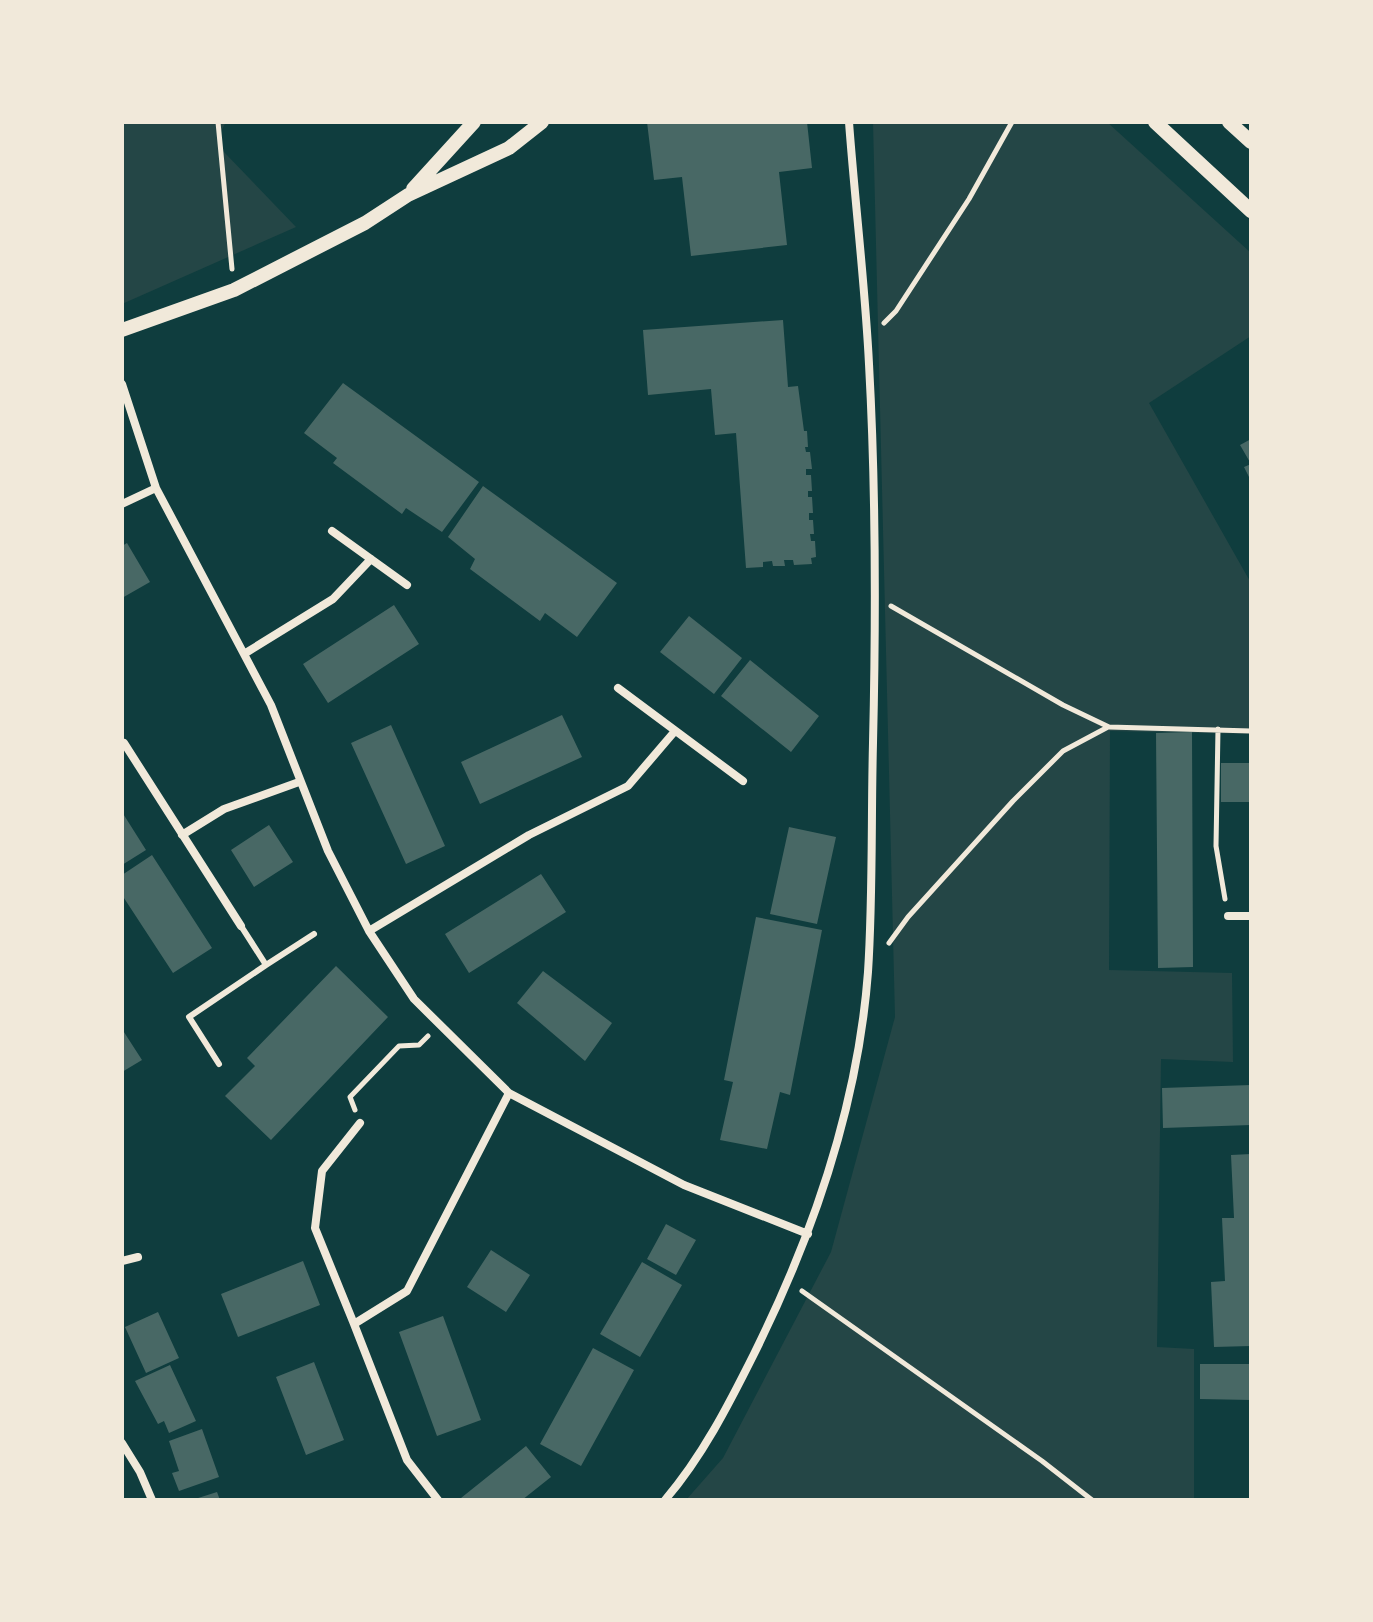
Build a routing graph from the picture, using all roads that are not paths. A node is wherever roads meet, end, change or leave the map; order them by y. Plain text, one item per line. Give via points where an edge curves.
1 (474, 122) edge
2 (542, 122) edge
3 (849, 122) edge
4 (1155, 122) edge
5 (1229, 122) edge
6 (1251, 142) edge
7 (408, 195) junction
8 (1251, 211) edge
9 (122, 330) edge
10 (122, 384) edge
11 (156, 488) junction
12 (122, 504) edge
13 (332, 531) dead end
14 (371, 559) junction
15 (407, 585) dead end
16 (244, 654) junction
17 (618, 688) dead end
18 (675, 731) junction
19 (124, 743) edge
20 (743, 781) dead end
21 (299, 782) junction
22 (182, 835) junction
23 (1228, 916) road end
24 (1251, 916) edge
25 (241, 926) joint
26 (369, 931) junction
27 (314, 934) dead end
28 (266, 965) junction
29 (219, 1064) dead end
30 (509, 1093) junction
31 (360, 1123) road end
32 (808, 1234) junction
33 (138, 1257) dead end
34 (122, 1261) edge
35 (354, 1324) junction
36 (122, 1443) edge
37 (152, 1500) edge
38 (438, 1500) edge
39 (665, 1500) edge

1 - 7 street
2 - 7 street via 509,148
3 - 32 street via 867,340 876,598 868,973 840,1133
4 - 8 street
5 - 6 street
7 - 9 street via 234,290
10 - 11 street
11 - 12 street
11 - 16 street
13 - 14 street
14 - 15 street
14 - 16 street via 333,599
16 - 21 street via 271,705
17 - 18 street
18 - 20 street
18 - 26 street via 628,786 529,835
19 - 22 street
21 - 22 street via 224,809
21 - 26 street
22 - 25 street
23 - 24 street
25 - 28 lane
26 - 30 street via 414,999
27 - 28 lane
28 - 29 lane via 189,1017
30 - 32 street via 684,1185
30 - 35 street via 407,1291
31 - 35 street via 322,1171 315,1228
32 - 39 street via 733,1395
33 - 34 street
35 - 38 street via 407,1460
36 - 37 street

